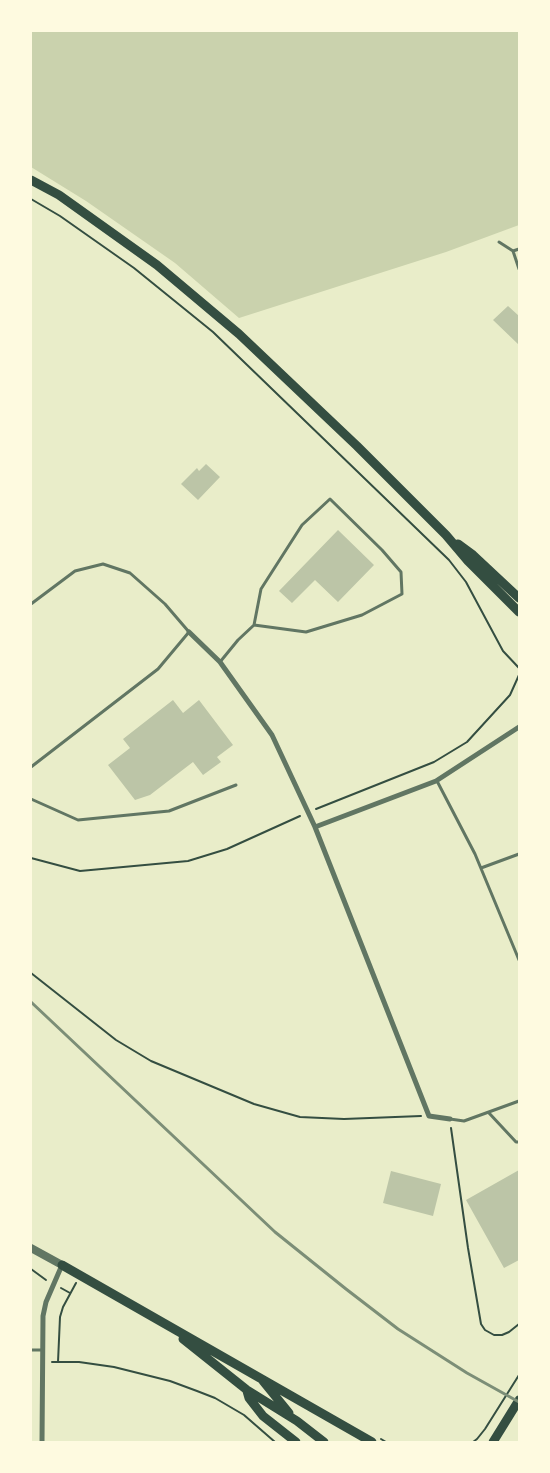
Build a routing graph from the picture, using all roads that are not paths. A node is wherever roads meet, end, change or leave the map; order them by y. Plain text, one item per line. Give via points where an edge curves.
1 (31, 180) edge
2 (499, 242) dead end
3 (519, 250) edge
4 (513, 251) junction
5 (519, 269) edge
6 (446, 535) junction
7 (519, 598) edge
8 (31, 604) edge
9 (519, 612) edge
10 (254, 625) junction
11 (189, 632) junction
12 (220, 662) junction
13 (519, 727) edge
14 (31, 768) edge
15 (436, 781) junction
16 (236, 785) dead end
17 (31, 799) edge
18 (315, 827) junction
19 (519, 854) edge
20 (481, 868) junction
21 (519, 960) edge
22 (519, 1101) edge
23 (489, 1113) junction
24 (450, 1119) joint
25 (519, 1142) edge
26 (31, 1248) edge
27 (62, 1265) junction
28 (167, 1326) junction
29 (31, 1350) edge
30 (42, 1350) junction
31 (259, 1377) junction
32 (246, 1390) junction
33 (519, 1400) edge
34 (297, 1421) junction
35 (495, 1439) edge
36 (42, 1442) edge
37 (296, 1442) edge
38 (324, 1442) edge
39 (372, 1442) edge

1 - 6 main road via 157,265 238,334
2 - 4 lane
3 - 4 lane
4 - 5 lane
6 - 7 main road
6 - 9 main road
8 - 11 lane via 75,572 103,564 130,573 165,604
10 - 10 lane via 261,589 302,525 330,499 401,572 402,594 362,614 306,632
10 - 12 lane
11 - 12 street
11 - 14 lane via 158,669
12 - 18 street via 272,736
13 - 15 street
15 - 18 street
15 - 20 lane
16 - 17 lane via 169,811 78,820
18 - 24 street via 429,1116
19 - 20 lane
20 - 21 lane
22 - 23 lane
23 - 24 lane via 464,1121
23 - 25 lane
26 - 27 street
27 - 28 main road
27 - 30 street via 46,1302
28 - 31 main road
28 - 32 main road
29 - 30 lane
30 - 36 street
31 - 34 main road
31 - 39 main road
32 - 34 main road
32 - 37 main road via 263,1416
33 - 35 main road
34 - 38 main road

